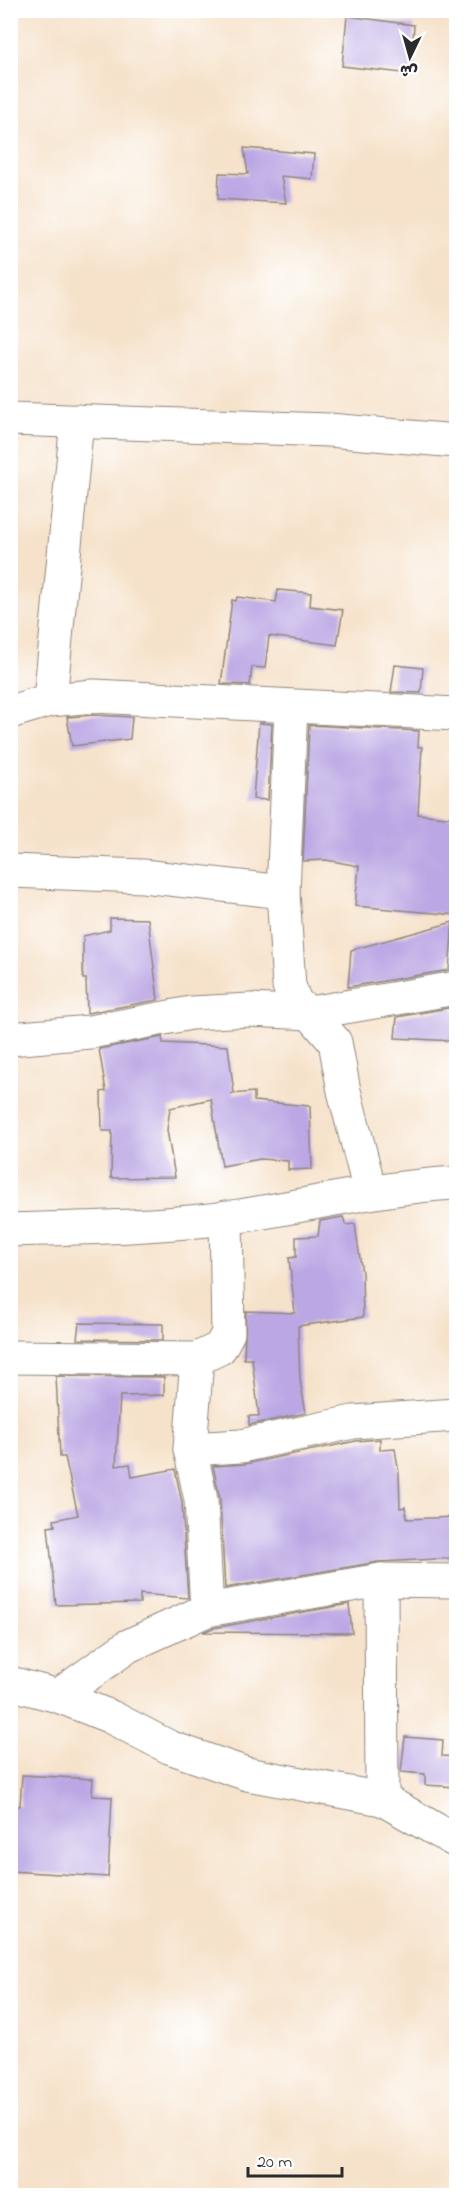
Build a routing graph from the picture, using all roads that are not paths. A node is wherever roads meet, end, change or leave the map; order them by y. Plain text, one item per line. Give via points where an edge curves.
1 (10, 419) edge
2 (77, 421) junction
3 (456, 441) edge
4 (50, 700) junction
5 (291, 707) junction
6 (10, 712) edge
7 (456, 714) edge
8 (10, 871) edge
9 (283, 892) junction
10 (456, 988) edge
11 (310, 1013) junction
12 (10, 1039) edge
13 (456, 1183) edge
14 (370, 1191) junction
15 (226, 1218) junction
16 (10, 1230) edge
17 (10, 1357) edge
18 (197, 1359) junction
19 (456, 1415) edge
20 (190, 1449) junction
21 (381, 1580) junction
22 (456, 1581) edge
23 (207, 1610) junction
24 (10, 1683) edge
25 (58, 1696) junction
26 (382, 1799) junction
27 (456, 1841) edge

1 - 2 street
2 - 3 street via 329,430
2 - 4 street
4 - 5 street via 94,696
4 - 6 street
5 - 7 street
5 - 9 street
8 - 9 street via 143,876
9 - 11 street via 289,986 296,1004
10 - 11 street
11 - 12 street via 191,1013 90,1032
11 - 14 street via 335,1042
13 - 14 street
14 - 15 street
15 - 16 street via 107,1228
15 - 18 street via 228,1333 220,1348
17 - 18 street
18 - 20 street
19 - 20 street via 353,1422 241,1446
20 - 23 street via 201,1500
21 - 22 street
21 - 23 street
21 - 26 street
23 - 25 street via 128,1646
24 - 25 street
25 - 26 street via 111,1717 169,1747 247,1774
26 - 27 street

